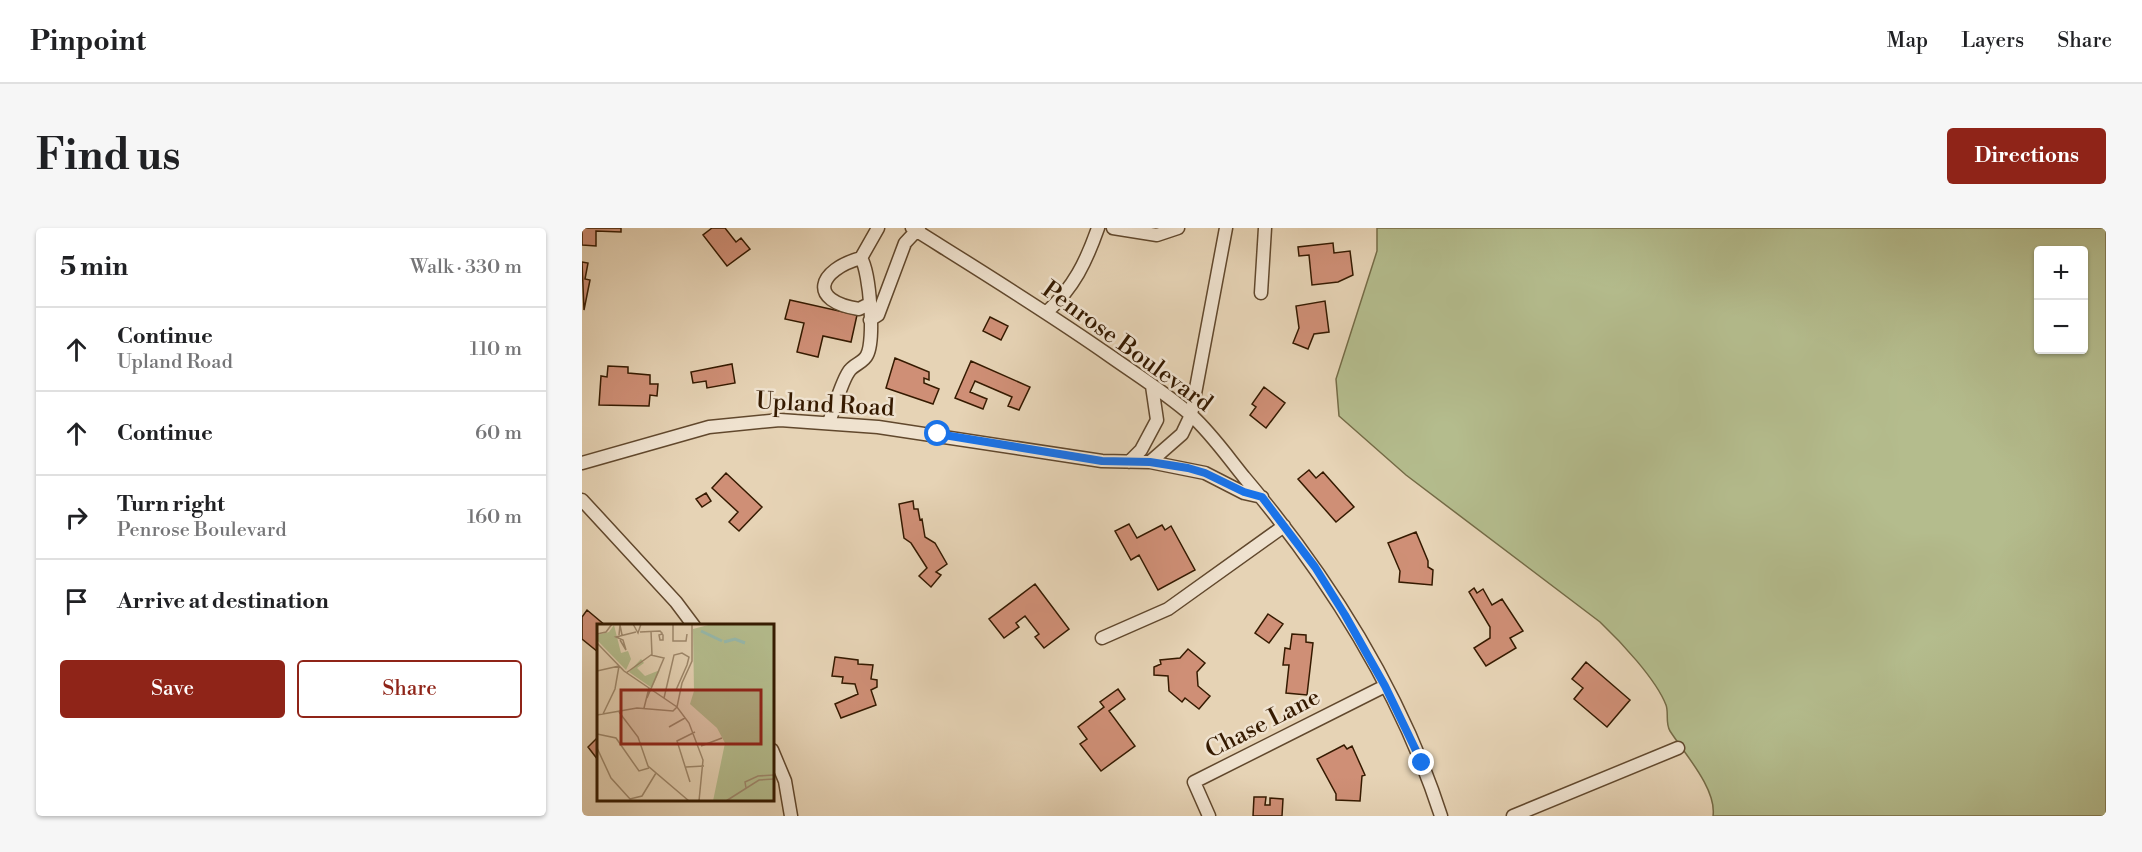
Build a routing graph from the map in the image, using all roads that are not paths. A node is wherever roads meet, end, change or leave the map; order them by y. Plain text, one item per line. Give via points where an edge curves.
1 (878, 228) edge
2 (1098, 228) edge
3 (1113, 228) edge
4 (1178, 228) edge
5 (1226, 228) edge
6 (1264, 228) edge
7 (916, 229) edge
8 (861, 258) junction
9 (1261, 293) dead end
10 (869, 304) junction
11 (1047, 312) junction
12 (870, 320) junction
13 (1152, 386) junction
14 (1191, 415) junction
15 (829, 423) junction
16 (1129, 462) junction
17 (1150, 462) junction
18 (582, 463) edge
19 (1262, 497) junction
20 (582, 500) edge
21 (1284, 526) junction
22 (692, 624) edge
23 (1102, 638) dead end
24 (1385, 686) junction
25 (1678, 748) dead end
26 (774, 755) edge
27 (791, 816) edge
28 (1209, 816) edge
29 (1441, 816) edge
30 (1513, 816) edge

1 - 8 street
2 - 11 street via 1085,266 1063,298
3 - 4 street via 1157,235
5 - 14 street
6 - 9 street
7 - 11 street, Penrose Boulevard
7 - 12 street via 905,243 878,315
8 - 10 street via 867,274
8 - 10 street via 832,271 826,277 824,289 828,298 838,304 859,309
10 - 12 street
11 - 13 street, Penrose Boulevard
12 - 15 street via 872,339 867,358 848,372
13 - 14 street, Penrose Boulevard
13 - 16 street via 1157,420 1141,450
14 - 17 street via 1182,434
14 - 19 street, Penrose Boulevard
15 - 16 street, Upland Road via 938,434
15 - 18 street, Upland Road via 758,421 709,427
16 - 17 street, Upland Road
17 - 19 street, Upland Road via 1205,473
19 - 21 street, Penrose Boulevard
20 - 22 street
21 - 23 street via 1168,609
21 - 24 street, Penrose Boulevard via 1327,584
24 - 28 street, Chase Lane via 1194,782
24 - 29 street, Penrose Boulevard via 1422,763
25 - 30 street
26 - 27 street via 785,781

